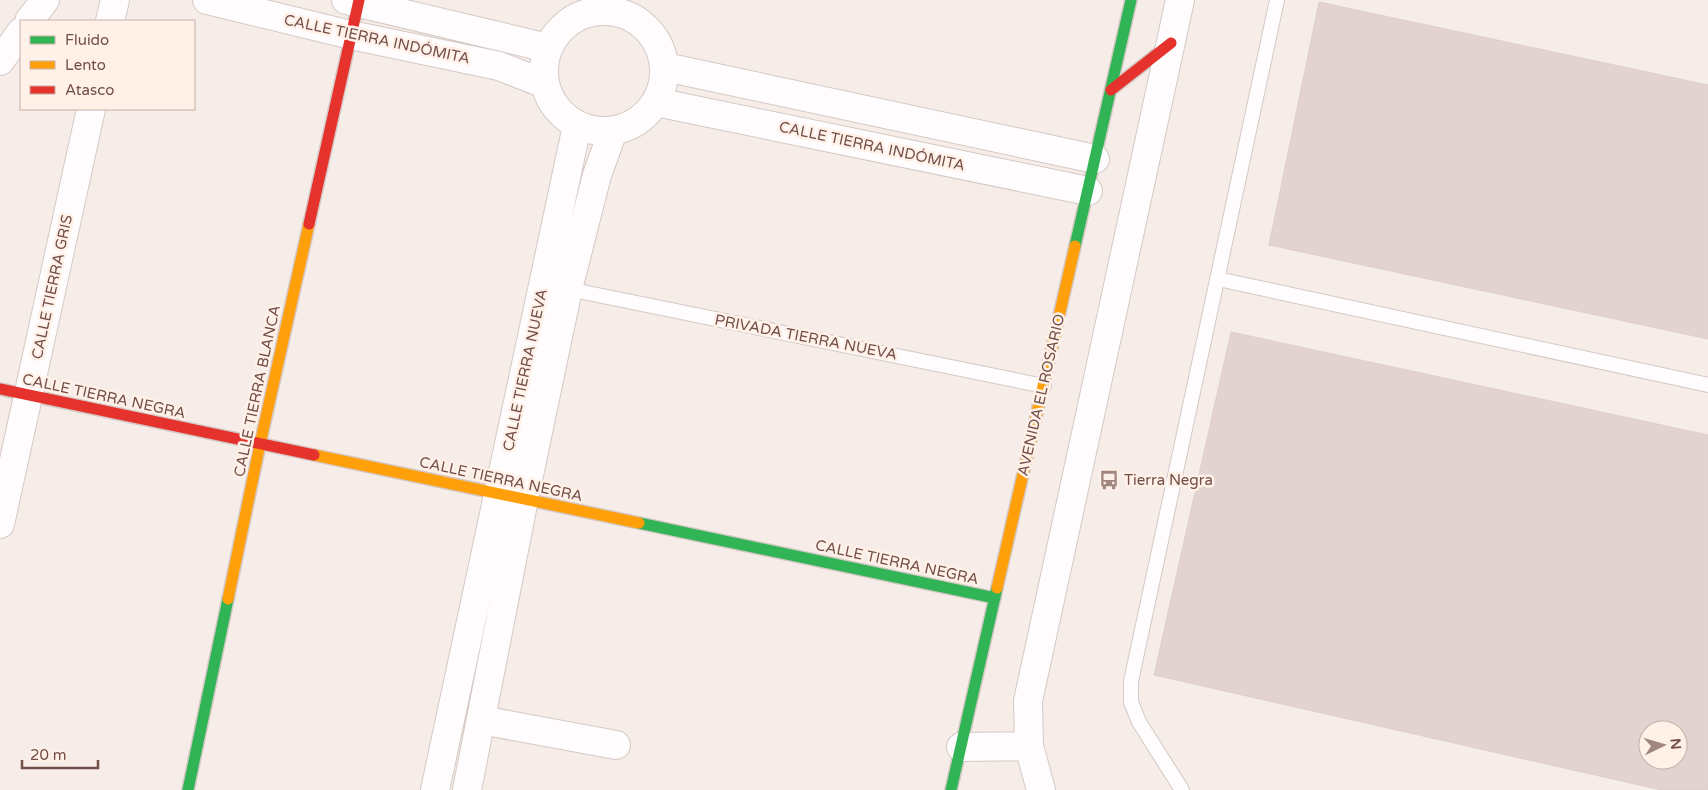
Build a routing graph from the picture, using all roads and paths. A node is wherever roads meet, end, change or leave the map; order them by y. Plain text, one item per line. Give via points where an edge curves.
1 (45, 0) edge
2 (115, 0) edge
3 (207, 0) edge
4 (1131, 0) edge
5 (1180, 0) edge
6 (1277, 0) edge
7 (355, 1) edge
8 (606, 5) edge
9 (639, 11) edge
10 (30, 20) edge
11 (110, 20) edge
12 (20, 33) edge
13 (351, 36) junction
14 (1171, 43) junction
15 (548, 48) junction
16 (0, 61) edge
17 (665, 68) junction
18 (545, 84) junction
19 (1111, 90) junction
20 (656, 102) junction
21 (91, 110) edge
22 (578, 126) junction
23 (613, 132) junction
24 (1095, 159) junction
25 (1088, 191) junction
26 (1218, 279) junction
27 (568, 289) junction
28 (1044, 386) junction
29 (1708, 386) edge
30 (0, 389) edge
31 (28, 395) junction
32 (260, 444) junction
33 (512, 496) junction
34 (0, 524) edge
35 (995, 598) junction
36 (481, 720) junction
37 (616, 745) dead end
38 (1029, 746) junction
39 (961, 747) junction
40 (188, 790) edge
41 (435, 790) edge
42 (467, 790) edge
43 (952, 790) edge
44 (1041, 790) edge
45 (1182, 790) edge

1 - 10 street
2 - 11 street
3 - 13 street, CALLE TIERRA INDÓMITA
4 - 19 street, AVENIDA EL ROSARIO
5 - 14 street
6 - 26 lane
7 - 13 street, CALLE TIERRA BLANCA
7 - 15 street, CALLE TIERRA INDÓMITA
8 - 9 street via 623,13
8 - 15 street via 571,21
9 - 17 street via 661,50
12 - 16 street
13 - 18 street, CALLE TIERRA INDÓMITA via 499,66
13 - 32 street, CALLE TIERRA BLANCA
14 - 19 street
14 - 38 street via 1028,701
15 - 18 street
17 - 20 street
17 - 24 street
18 - 22 street via 552,101
19 - 24 street, AVENIDA EL ROSARIO
20 - 23 street via 645,116
20 - 25 street, CALLE TIERRA INDÓMITA
21 - 31 street, CALLE TIERRA GRIS
22 - 23 street
22 - 33 street, CALLE TIERRA NUEVA
23 - 27 street, CALLE TIERRA NUEVA via 597,175
24 - 25 street, AVENIDA EL ROSARIO
25 - 28 street, AVENIDA EL ROSARIO
26 - 29 lane
26 - 45 lane via 1131,681 1132,702 1139,722
27 - 28 lane, PRIVADA TIERRA NUEVA
27 - 33 street, CALLE TIERRA NUEVA
28 - 35 street, AVENIDA EL ROSARIO
30 - 31 street, CALLE TIERRA NEGRA
31 - 32 street, CALLE TIERRA NEGRA
31 - 34 street, CALLE TIERRA GRIS
32 - 33 street, CALLE TIERRA NEGRA
32 - 40 street, CALLE TIERRA BLANCA
33 - 35 street, CALLE TIERRA NEGRA
33 - 36 street, CALLE TIERRA NUEVA
33 - 41 street, CALLE TIERRA NUEVA
35 - 39 street, AVENIDA EL ROSARIO
36 - 37 street
36 - 42 street, CALLE TIERRA NUEVA
38 - 39 street
38 - 44 street
39 - 43 street, AVENIDA EL ROSARIO

